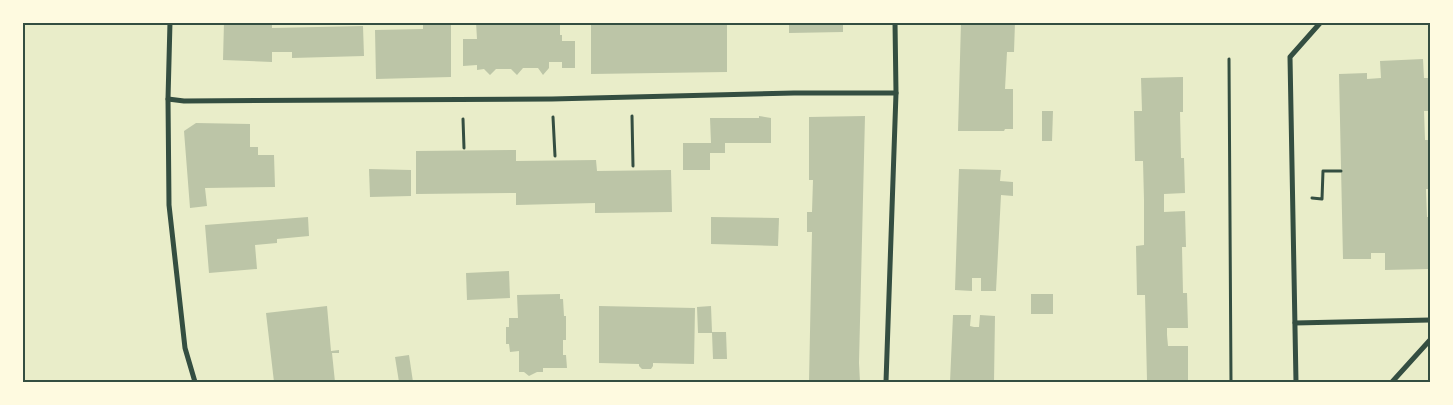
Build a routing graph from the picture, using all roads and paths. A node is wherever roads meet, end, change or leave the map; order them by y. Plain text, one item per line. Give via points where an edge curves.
1 (170, 22) edge
2 (895, 22) edge
3 (1321, 22) edge
4 (1229, 59) dead end
5 (896, 93) junction
6 (631, 96) junction
7 (168, 99) junction
8 (552, 99) junction
9 (463, 100) junction
10 (464, 148) dead end
11 (555, 156) dead end
12 (633, 166) dead end
13 (1341, 171) dead end
14 (1294, 197) junction
15 (1430, 320) edge
16 (1295, 323) junction
17 (1430, 340) edge
18 (194, 382) edge
19 (886, 382) edge
20 (1231, 382) edge
21 (1296, 382) edge
22 (1392, 382) edge

1 - 7 street
2 - 5 street
3 - 14 street via 1290,57
4 - 20 path
5 - 6 street
5 - 19 street
6 - 8 street
6 - 12 path
7 - 9 street
7 - 18 street via 169,204 185,348
8 - 9 street
8 - 11 path
9 - 10 path
13 - 14 path via 1323,171 1322,199
14 - 16 street
15 - 16 street
16 - 21 street
17 - 22 street

